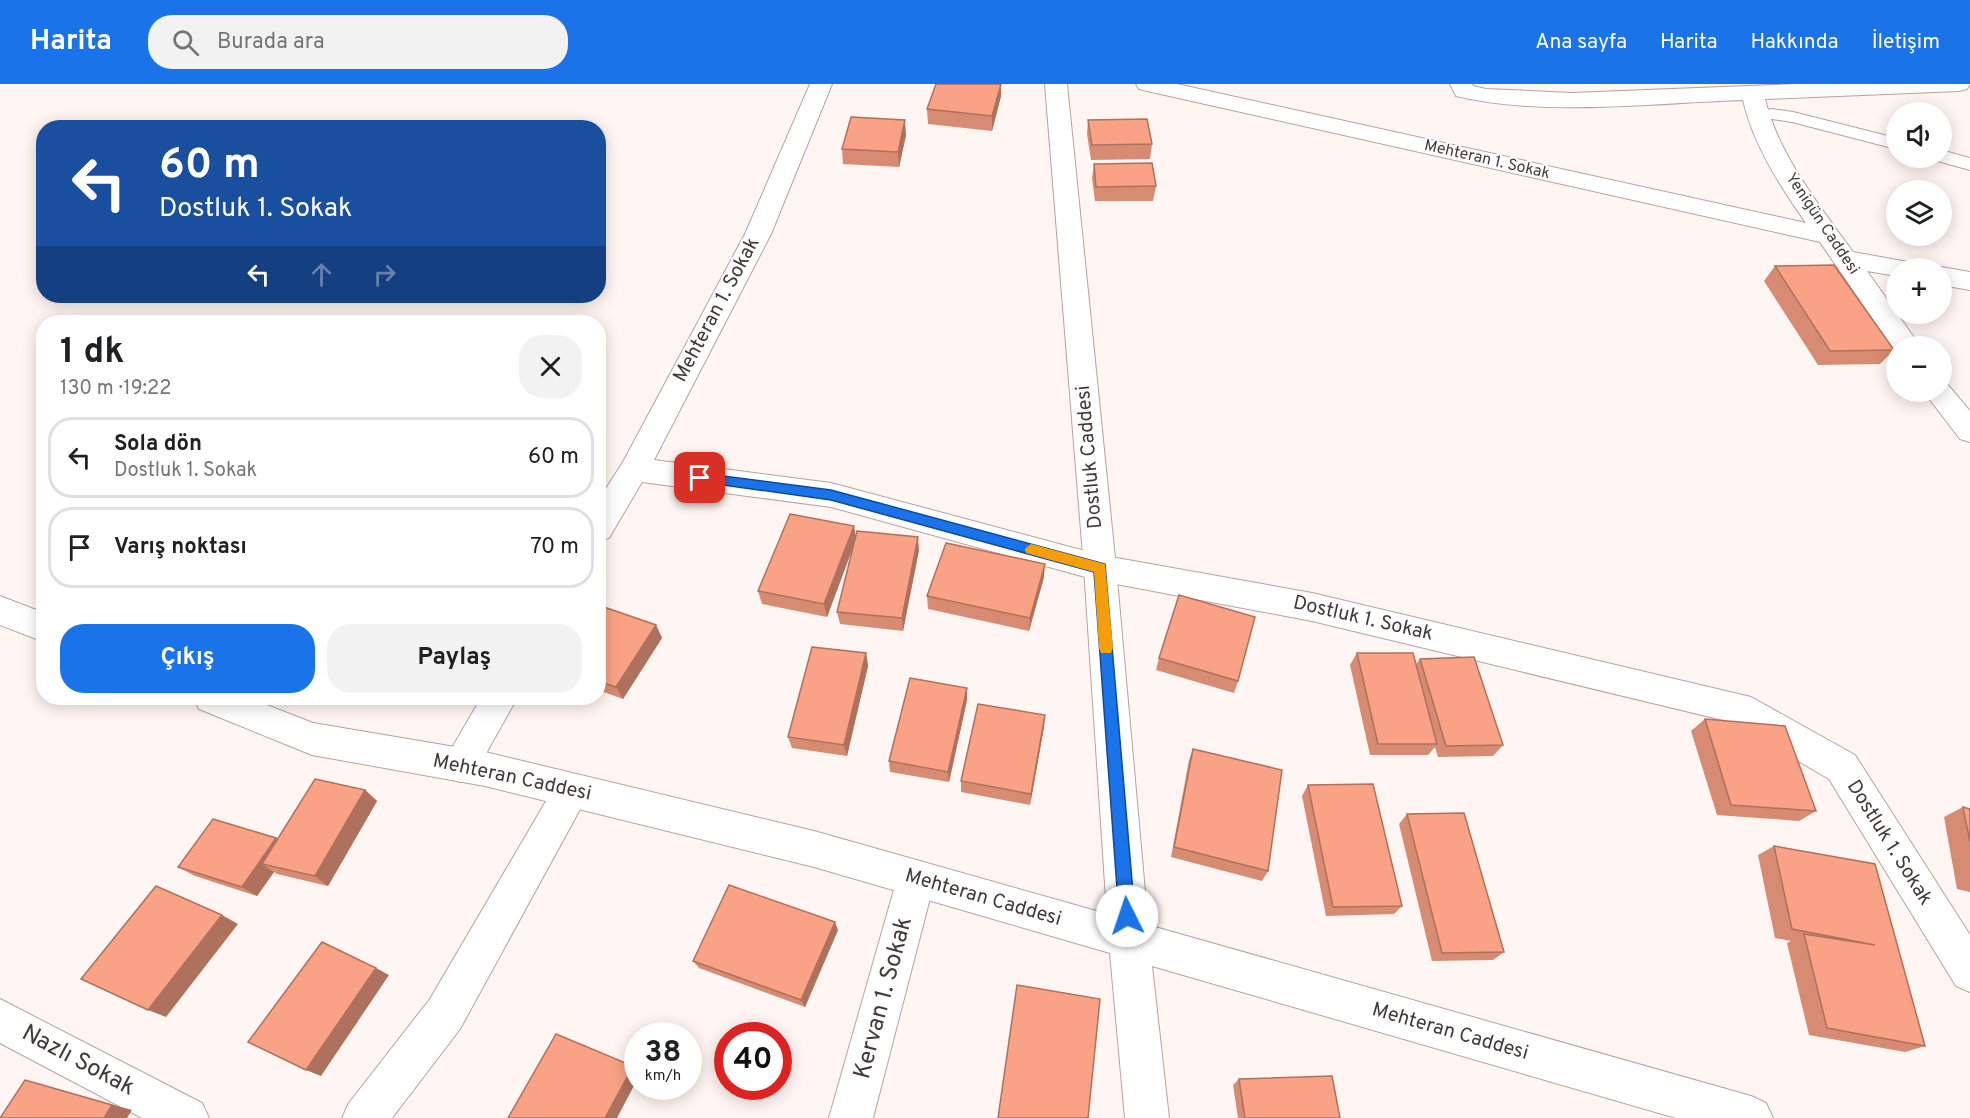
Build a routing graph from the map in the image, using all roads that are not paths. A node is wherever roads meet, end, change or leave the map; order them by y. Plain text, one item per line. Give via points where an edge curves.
1 (821, 84) edge
2 (1056, 84) edge
3 (1147, 84) edge
4 (1461, 84) edge
5 (1959, 84) edge
6 (1835, 87) edge
7 (1754, 89) edge
8 (1772, 114) dead end
9 (1886, 141) edge
10 (1952, 159) edge
11 (1970, 164) edge
12 (1828, 236) junction
13 (1844, 259) junction
14 (1886, 266) edge
15 (1952, 278) edge
16 (1970, 281) edge
17 (1899, 336) edge
18 (1946, 402) edge
19 (1970, 431) edge
20 (633, 469) junction
21 (606, 515) edge
22 (1100, 568) junction
23 (0, 610) edge
24 (36, 625) edge
25 (228, 705) edge
26 (496, 705) edge
27 (460, 765) junction
28 (572, 790) junction
29 (916, 879) junction
30 (1129, 939) junction
31 (1970, 972) edge
32 (0, 1020) edge
33 (187, 1118) edge
34 (364, 1118) edge
35 (851, 1118) edge
36 (1147, 1118) edge
37 (1751, 1118) edge

1 - 20 street, Mehteran 1. Sokak via 758,234
2 - 22 street, Dostluk Caddesi
3 - 12 street, Mehteran 1. Sokak
4 - 7 street via 1464,91 1486,96 1572,100
5 - 6 street
6 - 7 street
7 - 12 street, Yenigün Caddesi via 1759,120 1793,186
8 - 9 lane
10 - 11 lane
12 - 13 street, Yenigün Caddesi
13 - 14 street
13 - 17 street, Yenigün Caddesi
15 - 16 street
18 - 19 street
20 - 21 street, Mehteran 1. Sokak
20 - 22 street, Dostluk 1. Sokak via 831,495
22 - 30 street, Dostluk Caddesi
22 - 31 street, Dostluk 1. Sokak via 1312,607 1739,708 1842,767
23 - 24 street
25 - 27 street, Mehteran Caddesi via 312,739
26 - 27 street
27 - 28 street, Mehteran Caddesi
28 - 29 street, Mehteran Caddesi via 814,849
28 - 34 street via 445,1014
29 - 30 street, Mehteran Caddesi
29 - 35 street, Kervan 1. Sokak
30 - 36 street, Dostluk Caddesi
30 - 37 street, Mehteran Caddesi
32 - 33 street, Nazlı Sokak

